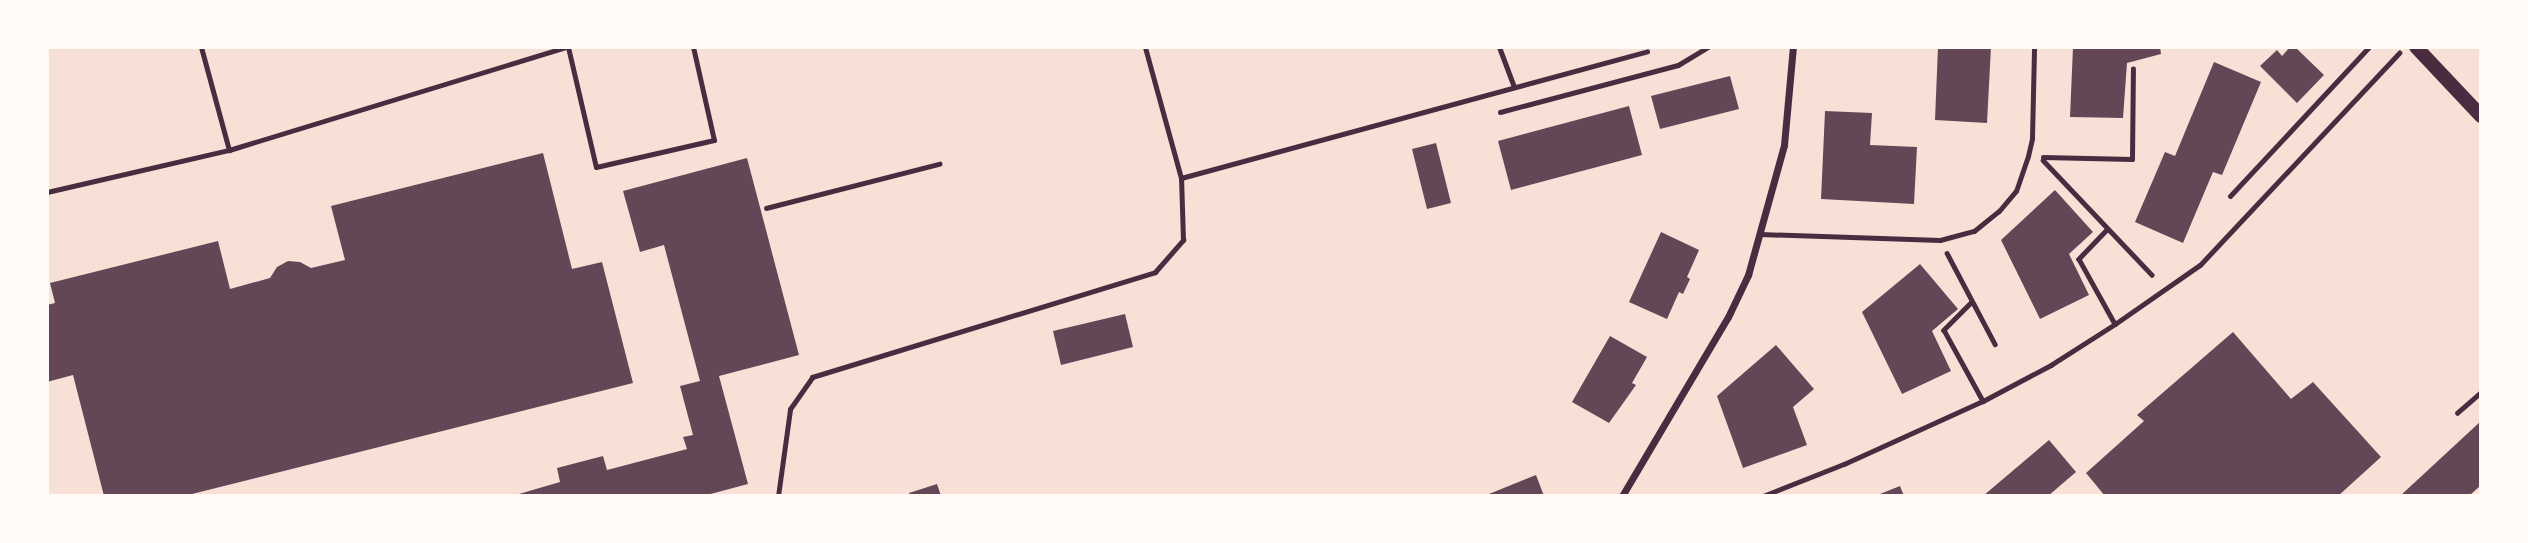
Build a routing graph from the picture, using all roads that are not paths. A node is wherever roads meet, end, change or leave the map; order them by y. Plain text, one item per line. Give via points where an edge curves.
1 (201, 47) edge
2 (567, 47) edge
3 (693, 47) edge
4 (1145, 47) edge
5 (1499, 47) edge
6 (1708, 47) edge
7 (1793, 47) edge
8 (2034, 47) edge
9 (2369, 47) edge
10 (2416, 47) edge
11 (1647, 51) dead end
12 (1514, 88) junction
13 (1500, 112) dead end
14 (2481, 116) edge
15 (229, 150) junction
16 (1181, 178) junction
17 (47, 192) edge
18 (2230, 196) dead end
19 (1760, 234) junction
20 (777, 495) edge
21 (1622, 496) edge

1 - 15 lane
2 - 3 lane via 596,167 714,140
2 - 15 lane
4 - 16 lane
5 - 12 lane
6 - 13 lane via 1678,65
7 - 19 street via 1784,145
8 - 19 lane via 2032,138 2016,191 1974,231 1940,240
9 - 18 lane
10 - 14 main road
11 - 12 lane
12 - 16 lane
15 - 17 lane
16 - 20 lane via 1182,240 1156,272 812,377 790,409
19 - 21 street via 1748,275 1728,317

